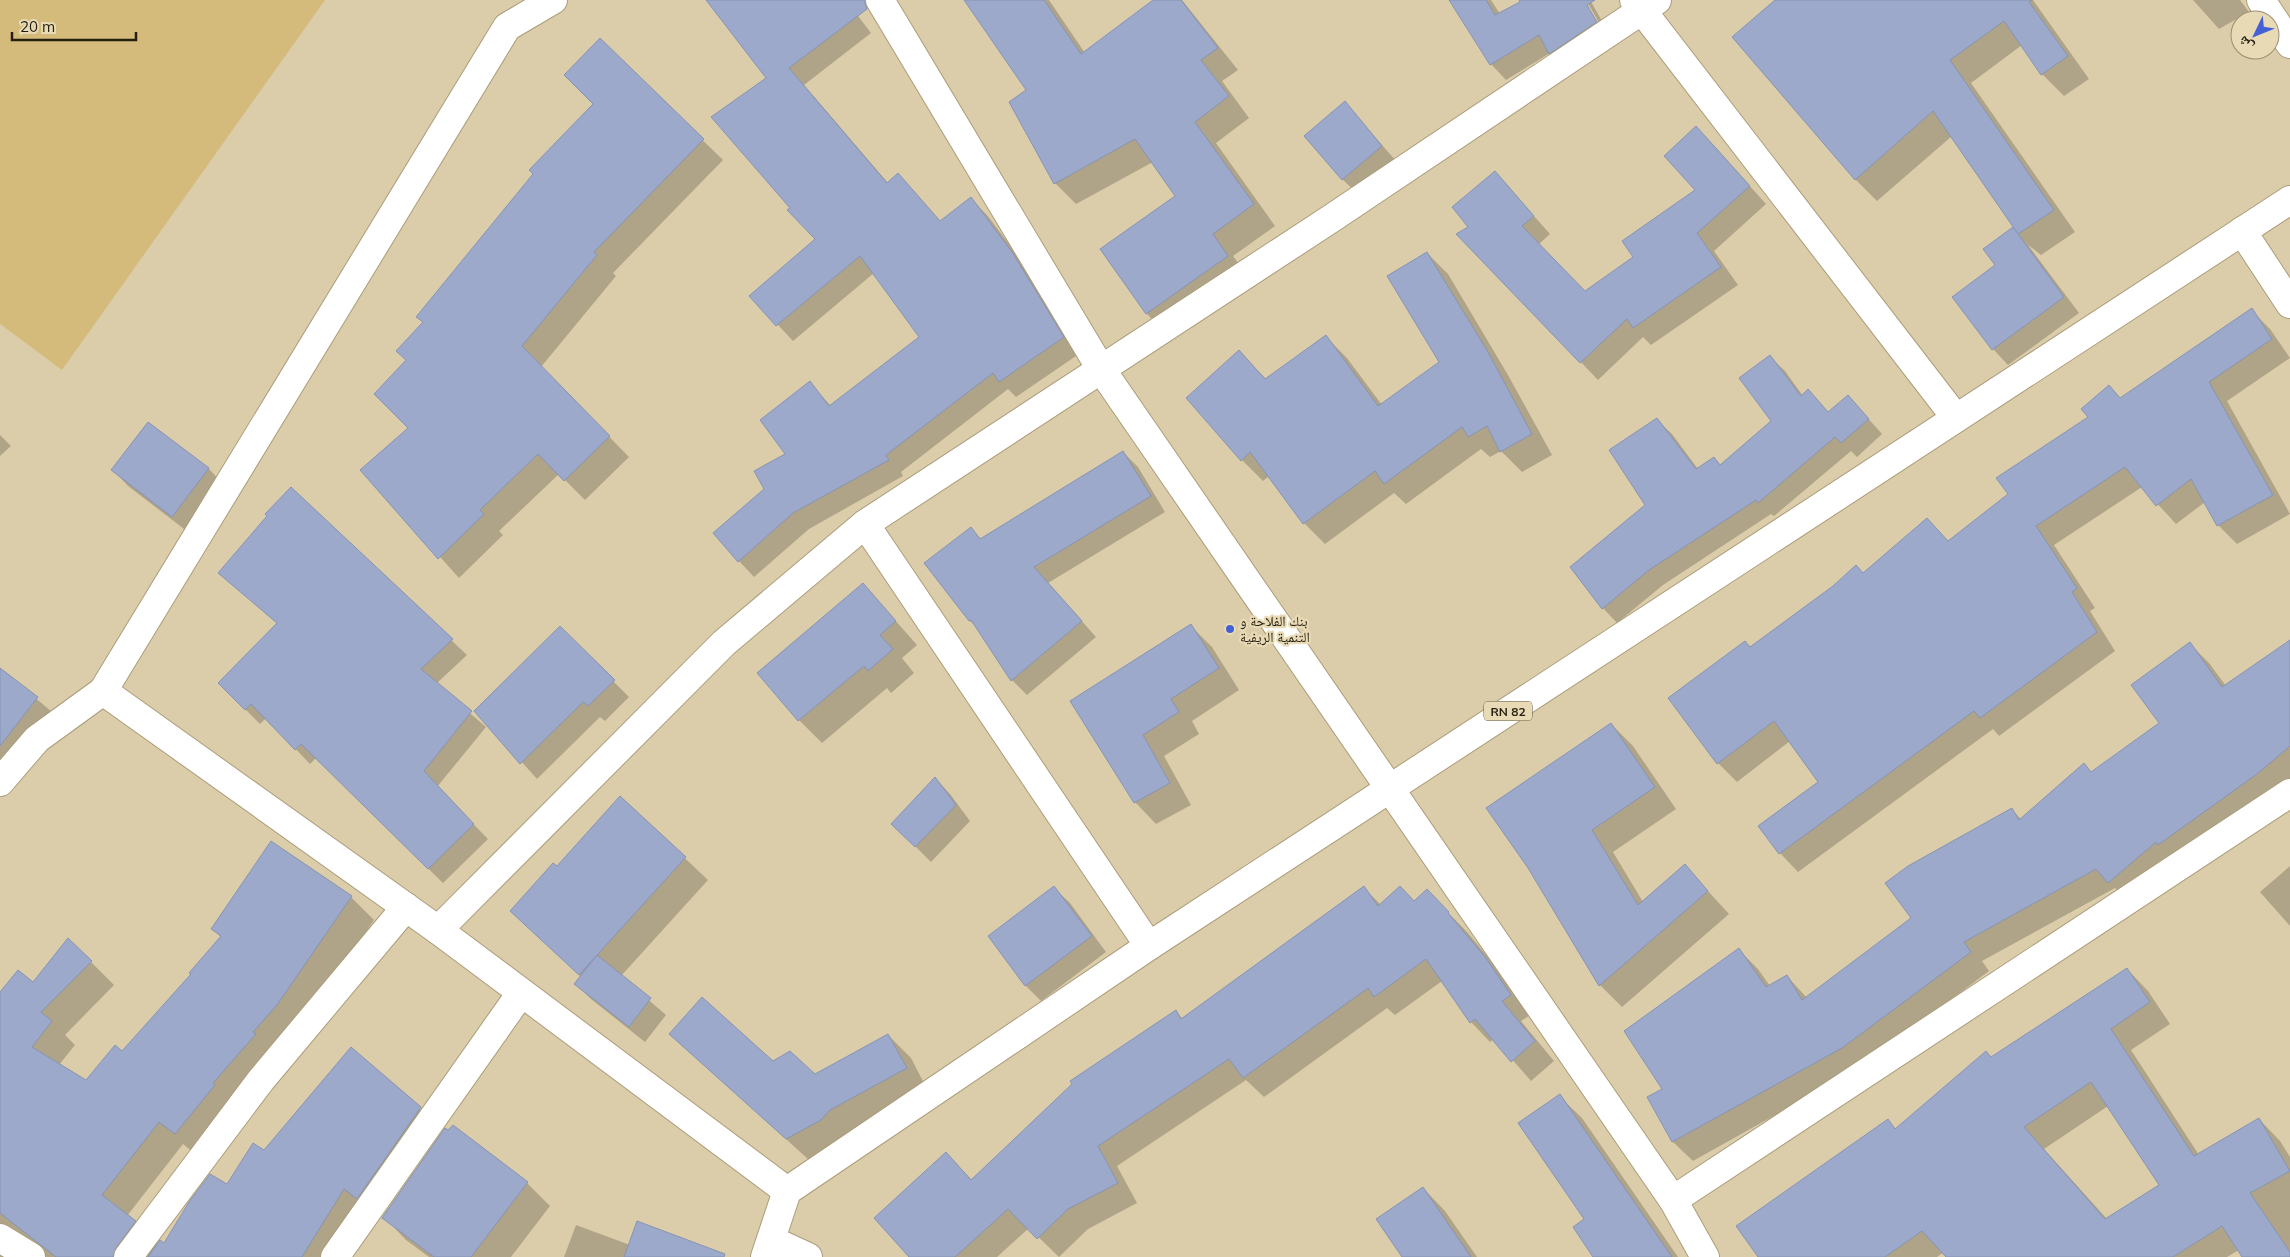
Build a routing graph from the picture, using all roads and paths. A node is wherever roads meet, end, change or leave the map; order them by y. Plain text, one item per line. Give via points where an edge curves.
1 (553, 0) edge
2 (880, 0) edge
3 (2261, 0) edge
4 (1644, 4) edge
5 (2290, 44) edge
6 (2290, 200) edge
7 (2242, 231) junction
8 (2290, 304) edge
9 (1101, 369) junction
10 (1956, 418) junction
11 (865, 524) junction
12 (103, 691) junction
13 (0, 782) edge
14 (1391, 787) junction
15 (2290, 793) edge
16 (406, 907) junction
17 (438, 930) junction
18 (1149, 946) junction
19 (521, 993) junction
20 (787, 1192) junction
21 (1673, 1200) junction
22 (0, 1238) edge
23 (768, 1248) edge
24 (31, 1257) edge
25 (128, 1257) edge
26 (335, 1257) edge
27 (808, 1257) edge
28 (1705, 1257) edge

1 - 12 street via 507,27
2 - 9 street
3 - 5 street
4 - 9 street
4 - 10 street
6 - 7 street, RN 82
7 - 8 street
7 - 10 street, RN 82
9 - 11 street
9 - 14 street
10 - 14 street, RN 82
11 - 17 street via 724,643
11 - 18 street
12 - 13 street via 37,739
12 - 16 street
14 - 18 street, RN 82
14 - 21 street
15 - 21 street
16 - 17 street
16 - 25 street via 261,1080
17 - 19 street
18 - 20 street, RN 82
19 - 20 street
19 - 26 street
20 - 23 street
21 - 28 street
22 - 24 street
23 - 27 street

